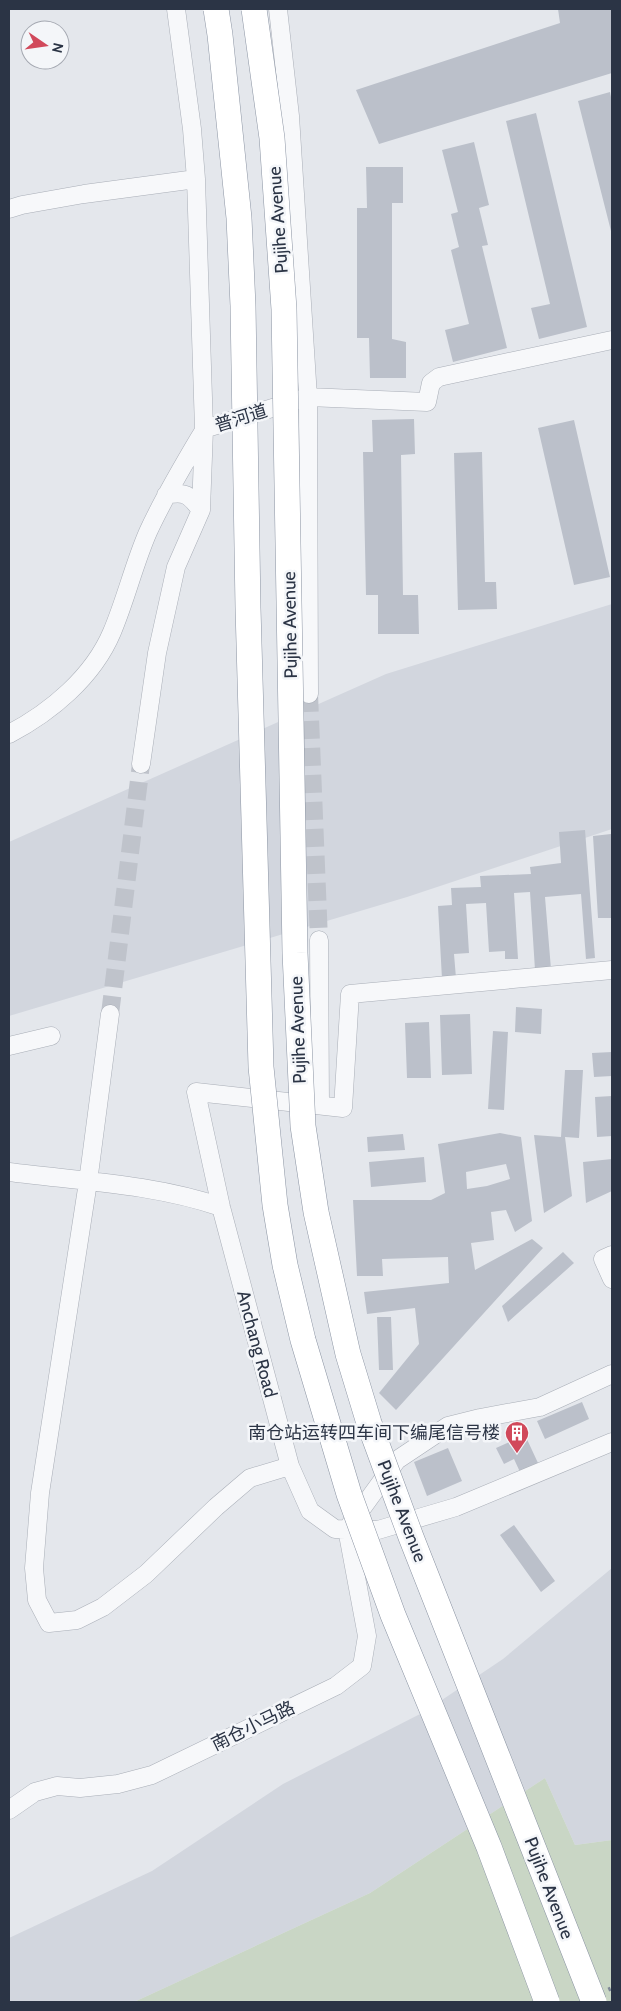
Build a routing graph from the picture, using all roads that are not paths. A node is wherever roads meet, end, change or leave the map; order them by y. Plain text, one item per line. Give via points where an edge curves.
1 (176, 9) edge
2 (216, 9) edge
3 (254, 9) edge
4 (278, 9) edge
5 (196, 179) junction
6 (9, 209) edge
7 (612, 340) edge
8 (308, 397) junction
9 (204, 429) junction
10 (166, 495) junction
11 (201, 510) junction
12 (309, 694) tunnel mouth
13 (9, 734) edge
14 (141, 764) tunnel mouth
15 (318, 940) tunnel mouth
16 (612, 970) edge
17 (110, 1014) tunnel mouth
18 (51, 1036) dead end
19 (9, 1046) edge
20 (320, 1105) junction
21 (9, 1172) edge
22 (88, 1182) junction
23 (221, 1207) junction
24 (612, 1255) edge
25 (612, 1279) edge
26 (612, 1374) edge
27 (612, 1442) edge
28 (290, 1466) junction
29 (347, 1529) junction
30 (9, 1810) edge
31 (547, 2002) edge
32 (594, 2002) edge

1 - 5 street, 普河道
2 - 31 highway, bridge via 239,218 260,1067 275,1206 303,1340 348,1494 393,1615 489,1847
3 - 32 highway, Pujihe Avenue, bridge via 272,138 284,309 295,953 303,1126 313,1195 348,1354 369,1423
4 - 8 street via 290,116
5 - 6 street via 84,194
5 - 9 street, 普河道
7 - 8 street, 普河道 via 439,377 431,383 427,402
8 - 9 street, 普河道
8 - 12 street
9 - 10 street
9 - 11 street
10 - 11 street via 186,494
10 - 13 street via 148,533 112,634 95,661 61,699
11 - 14 street via 176,567 158,653
15 - 20 street
16 - 20 street via 350,994 343,1108
17 - 22 street
18 - 19 street
20 - 23 street, Anchang Road via 196,1092
21 - 22 street
22 - 23 street via 189,1197
22 - 28 street via 40,1494 34,1568 37,1600 49,1623 77,1620 103,1607 146,1574 250,1478
23 - 28 street, Anchang Road
24 - 25 street via 604,1259
26 - 29 street via 540,1407 448,1426 397,1460
27 - 29 street, Anchang Road via 456,1507 378,1530
28 - 29 street, Anchang Road via 310,1511 335,1529
29 - 30 street, 南仓小马路 via 367,1636 362,1666 336,1686 152,1775 118,1784 80,1788 57,1786 35,1792

